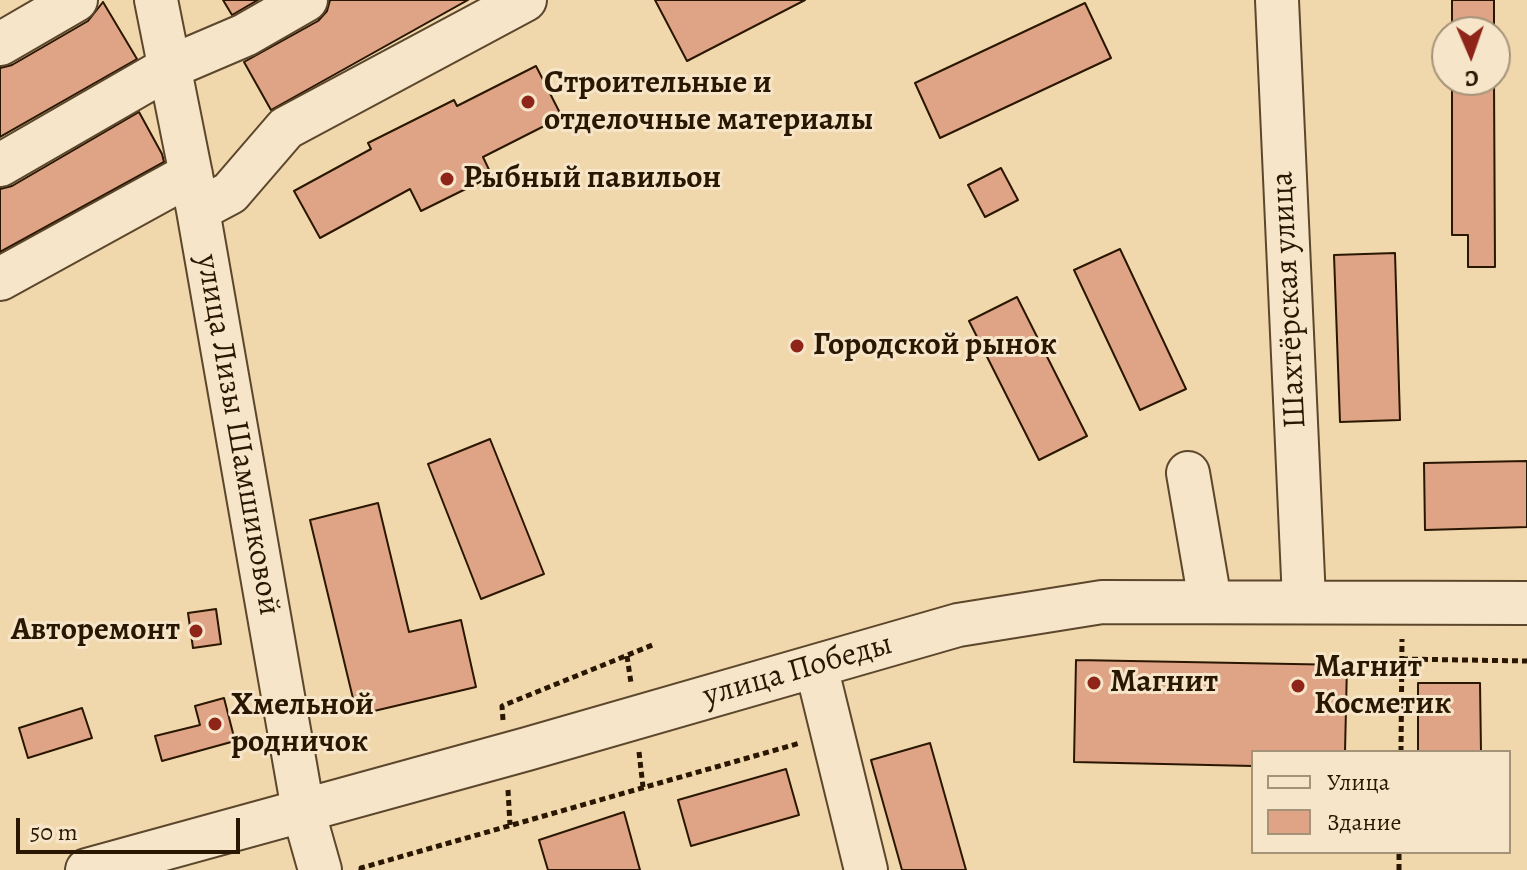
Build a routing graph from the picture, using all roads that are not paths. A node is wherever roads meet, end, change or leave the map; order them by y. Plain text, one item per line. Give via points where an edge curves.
1 (76, 0) edge
2 (156, 0) edge
3 (306, 0) edge
4 (525, 0) edge
5 (1277, 0) edge
6 (0, 44) edge
7 (170, 67) junction
8 (0, 165) edge
9 (194, 192) junction
10 (0, 279) edge
11 (1188, 473) dead end
12 (1304, 600) junction
13 (1210, 601) junction
14 (1527, 603) edge
15 (816, 666) junction
16 (303, 810) junction
17 (87, 870) edge
18 (320, 870) edge
19 (866, 870) edge

1 - 6 street
2 - 7 street, улица Лизы Шамшиковой
3 - 7 street via 245,35
4 - 9 street via 286,128 230,193
5 - 12 street, Шахтёрская улица
7 - 8 street
7 - 9 street, улица Лизы Шамшиковой
9 - 10 street
9 - 16 street, улица Лизы Шамшиковой
11 - 13 street
12 - 13 street, улица Победы
12 - 14 street, улица Победы
13 - 15 street, улица Победы via 1102,602 973,623
15 - 16 street, улица Победы
15 - 19 street
16 - 17 street, улица Победы
16 - 18 street, улица Лизы Шамшиковой

